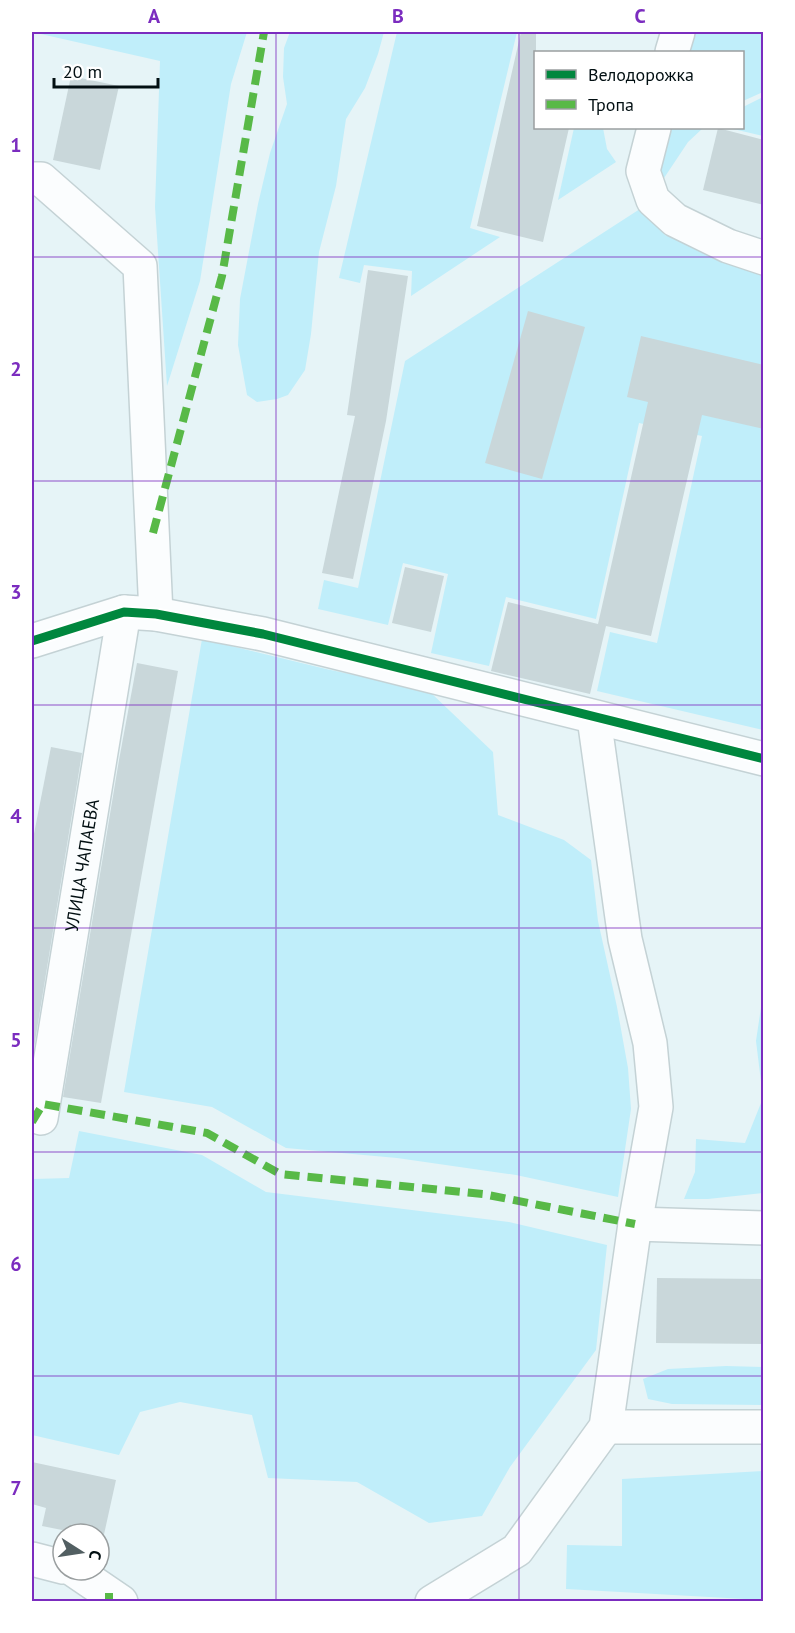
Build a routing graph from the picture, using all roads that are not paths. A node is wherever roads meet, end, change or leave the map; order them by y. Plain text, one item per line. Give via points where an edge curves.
1 (678, 32) edge
2 (672, 51) edge
3 (654, 129) edge
4 (32, 179) edge
5 (764, 258) edge
6 (123, 612) junction
7 (156, 614) junction
8 (32, 641) edge
9 (594, 718) junction
10 (764, 759) edge
11 (41, 1118) dead end
12 (635, 1224) junction
13 (764, 1228) edge
14 (606, 1427) junction
15 (764, 1427) edge
16 (32, 1559) edge
17 (51, 1564) edge
18 (92, 1582) edge
19 (121, 1602) edge
20 (432, 1602) edge

1 - 2 street
3 - 5 street via 643,171 653,200 675,220 728,246
4 - 7 street via 41,179 140,266
6 - 7 street
6 - 8 street
6 - 11 street, УЛИЦА ЧАПАЕВА
7 - 9 street via 263,634
9 - 10 street
9 - 12 street via 625,939 650,1042 656,1107
12 - 13 street
12 - 14 street
14 - 15 street
14 - 20 street via 517,1550
16 - 17 street
18 - 19 street

